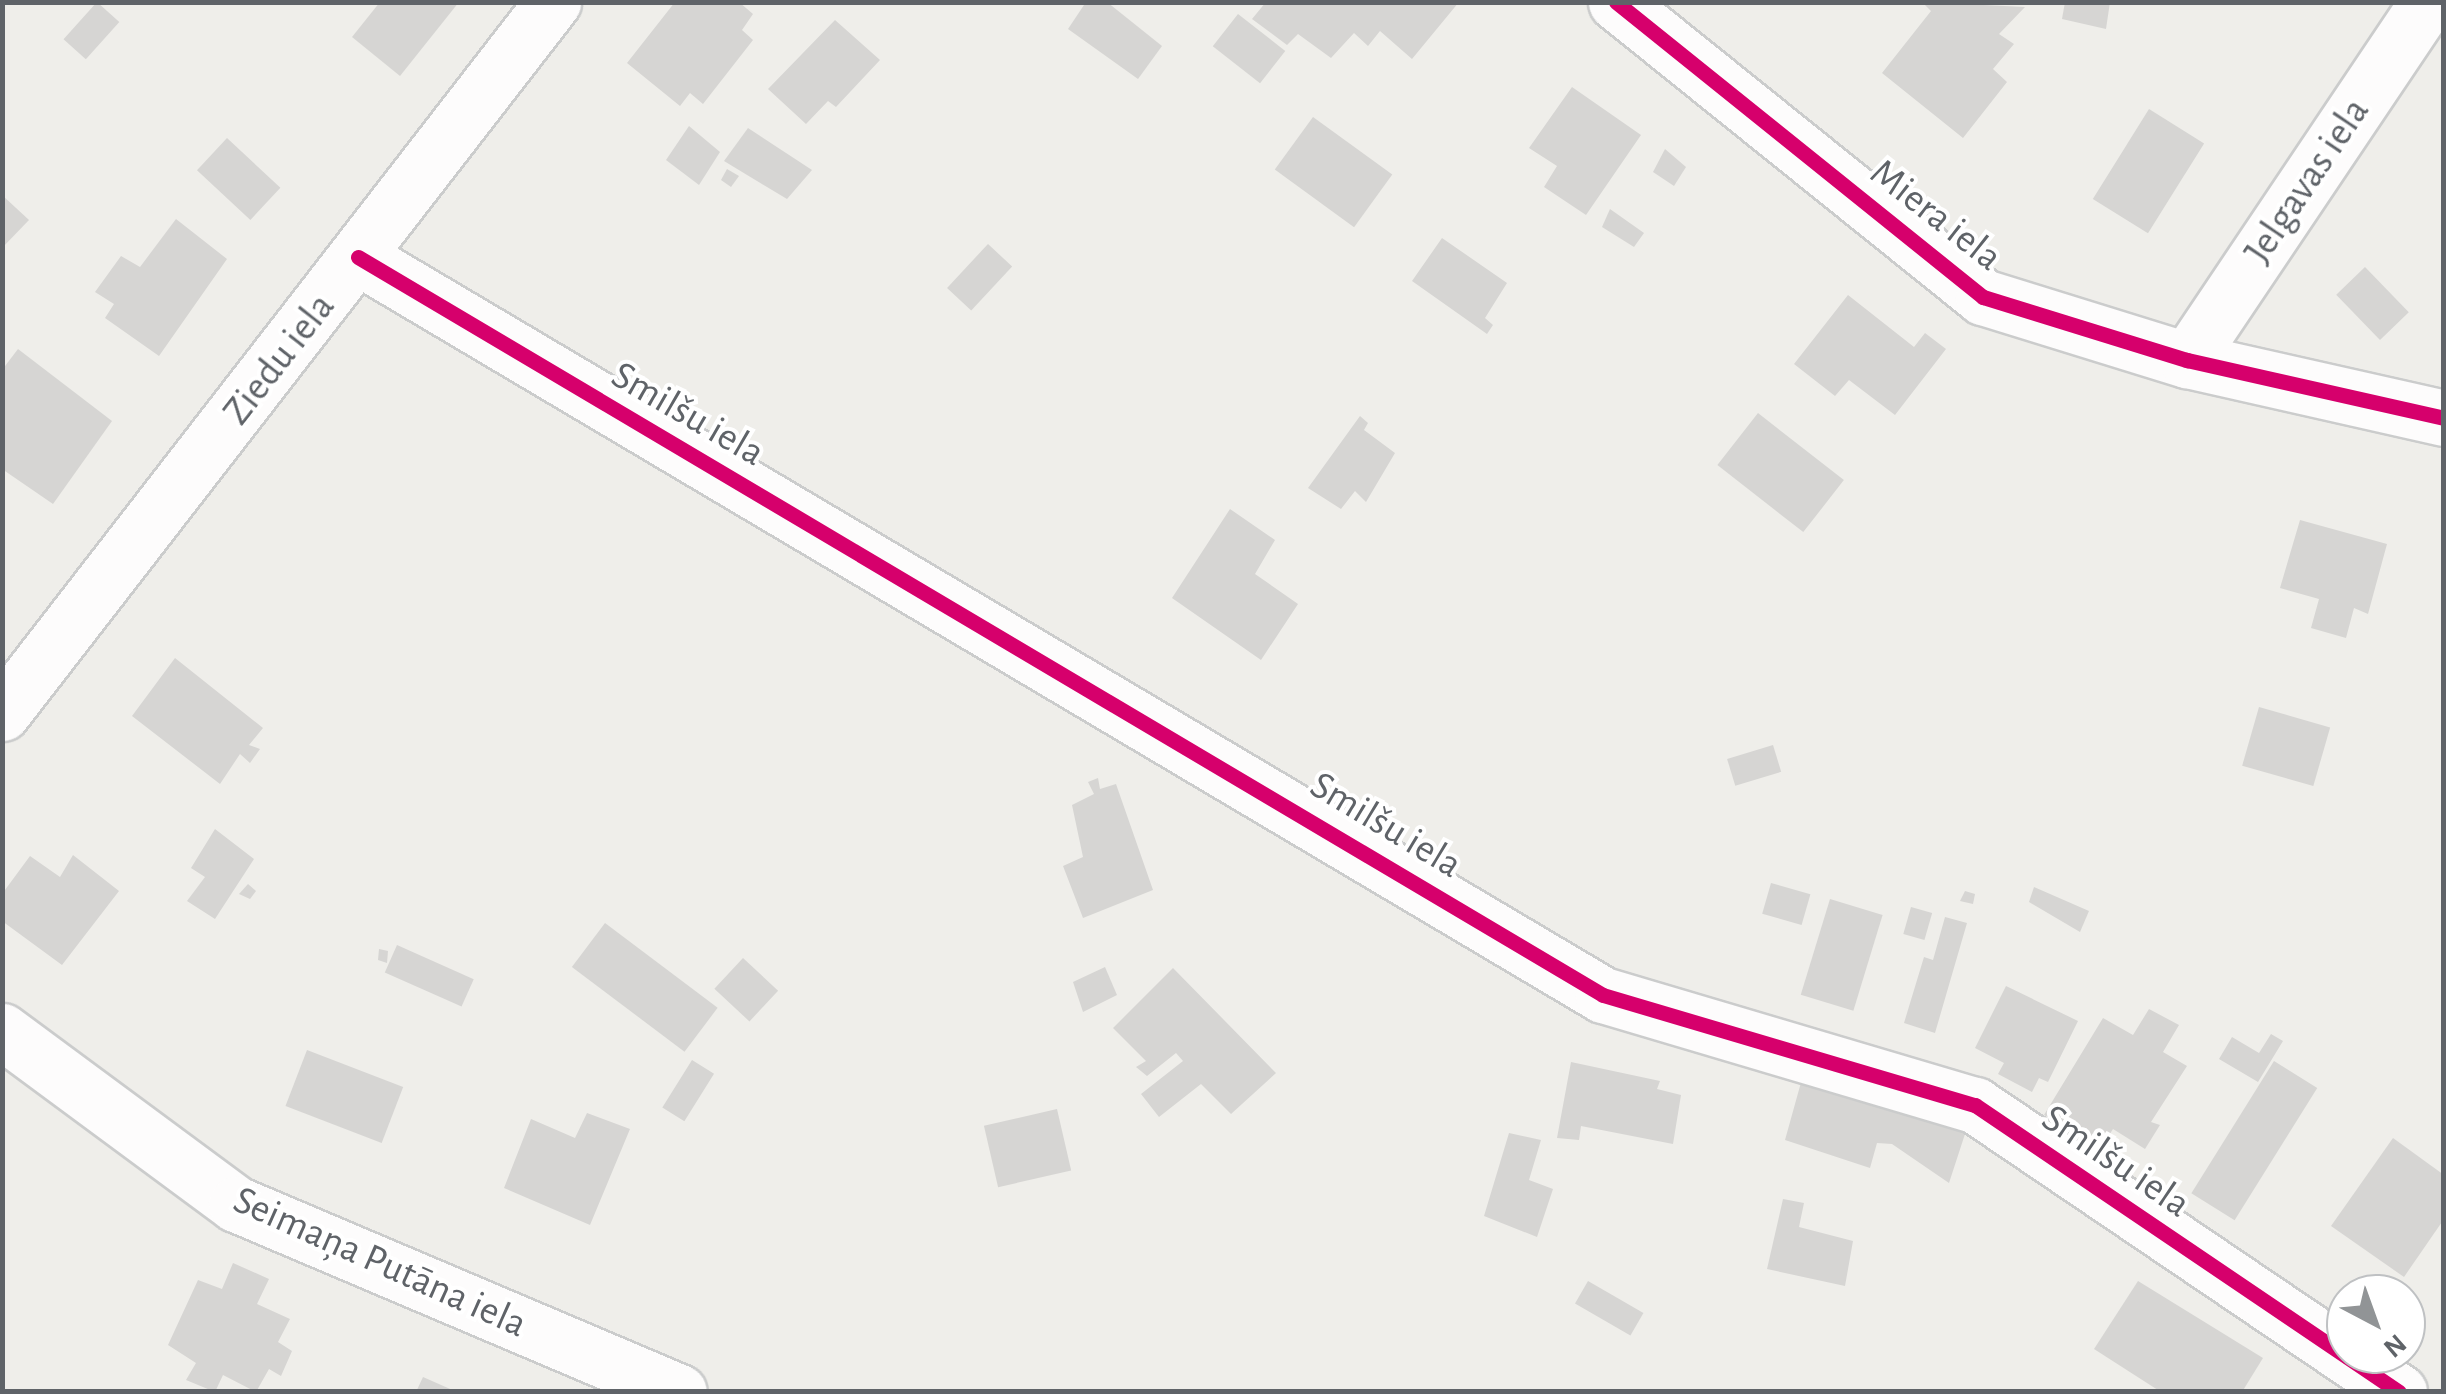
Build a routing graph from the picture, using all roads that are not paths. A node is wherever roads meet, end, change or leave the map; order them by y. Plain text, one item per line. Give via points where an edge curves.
1 (553, 2) edge
2 (1616, 2) edge
3 (2428, 2) edge
4 (358, 258) junction
5 (2187, 360) junction
6 (2444, 418) edge
7 (2, 713) edge
8 (2, 1031) edge
9 (679, 1392) edge
10 (2399, 1392) edge

1 - 4 street, Ziedu iela
2 - 5 street, Miera iela via 1983,297
3 - 5 street, Jelgavas iela
4 - 7 street, Ziedu iela
4 - 10 street, Smilšu iela via 1603,995 1974,1105
5 - 6 street, Miera iela
8 - 9 street, Seimaņa Putāna iela via 236,1204

